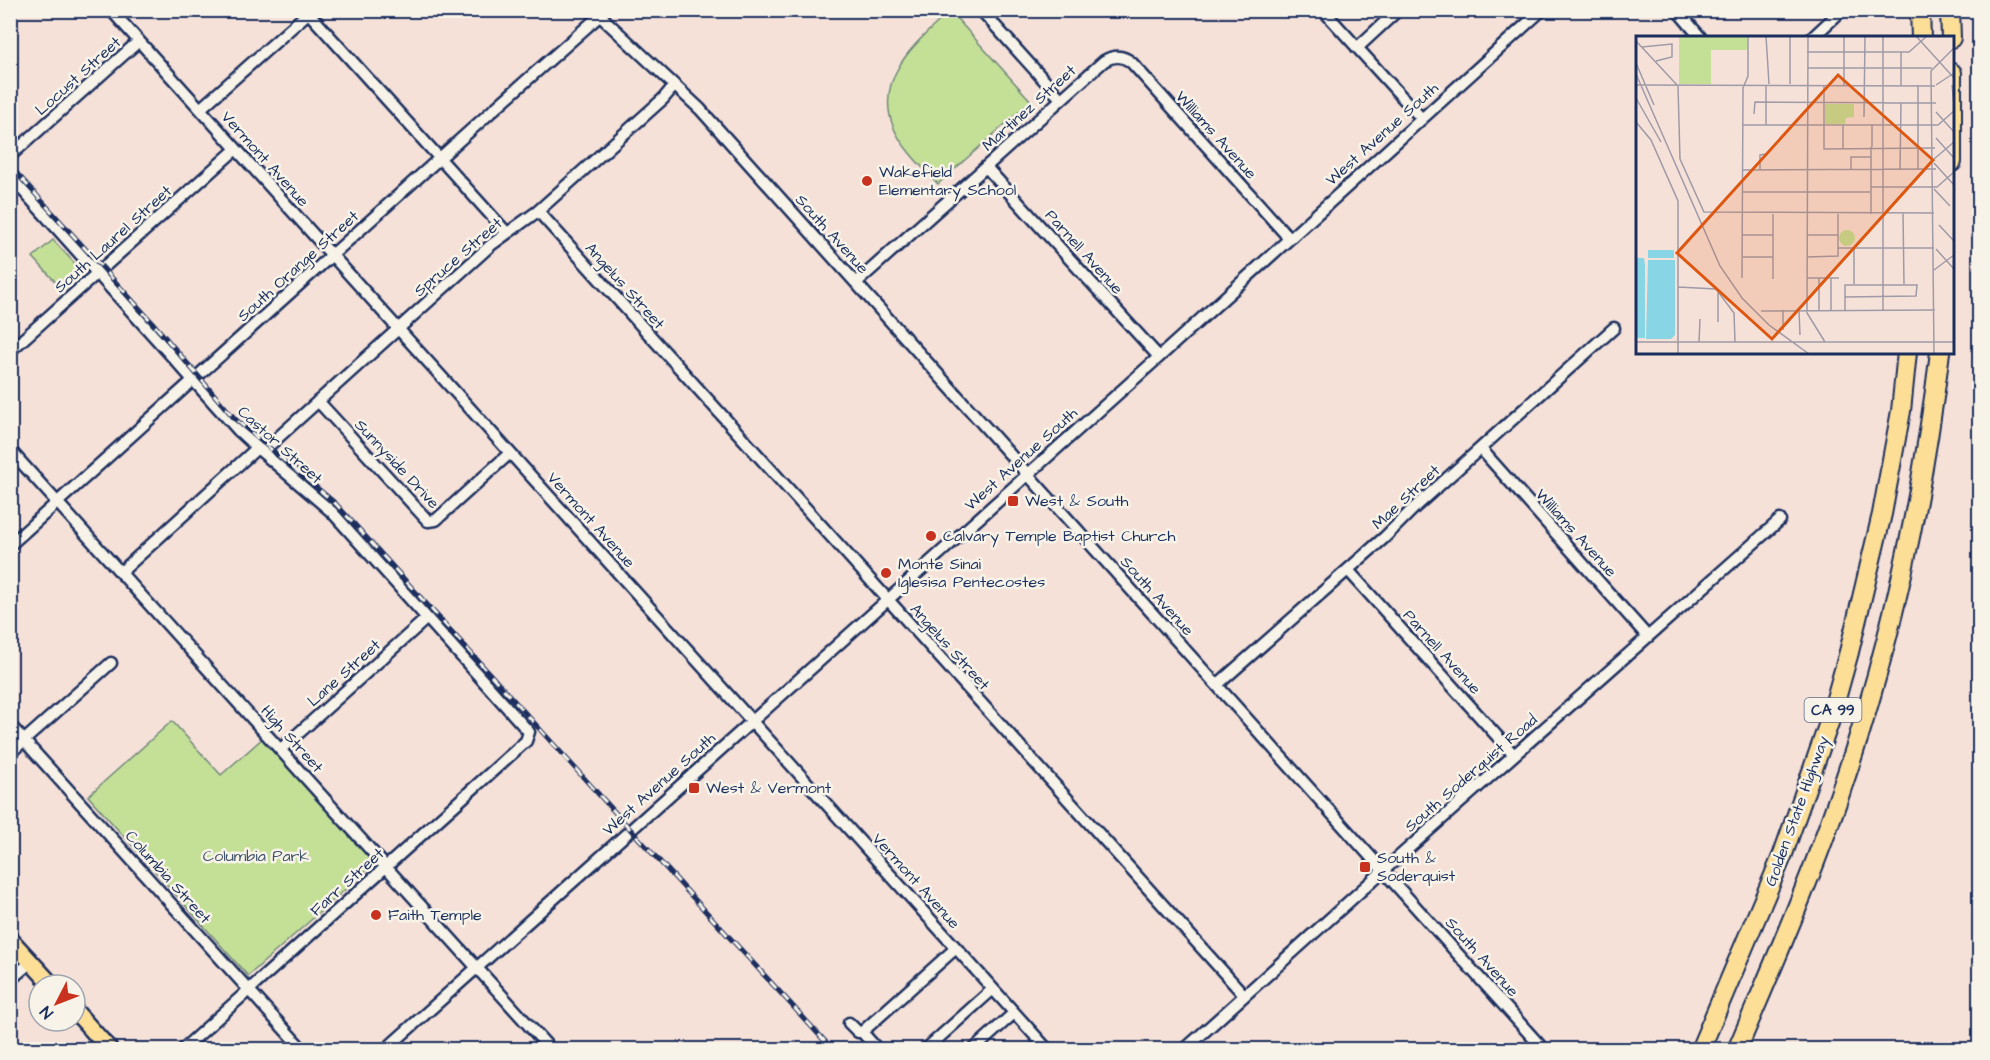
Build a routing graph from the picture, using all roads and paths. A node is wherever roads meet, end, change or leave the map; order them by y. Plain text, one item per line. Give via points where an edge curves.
1 (111, 10) edge
2 (981, 10) edge
3 (1323, 10) edge
4 (1398, 10) edge
5 (1542, 10) edge
6 (1677, 10) edge
7 (1842, 10) edge
8 (1920, 10) edge
9 (1950, 10) edge
10 (307, 12) edge
11 (600, 12) edge
12 (1699, 36) edge
13 (1814, 36) edge
14 (1921, 36) edge
15 (1951, 36) edge
16 (139, 41) junction
17 (1357, 48) junction
18 (1118, 56) joint
19 (674, 86) junction
20 (1061, 99) junction
21 (200, 109) junction
22 (1422, 119) junction
23 (236, 149) junction
24 (10, 156) edge
25 (440, 158) junction
26 (986, 167) junction
27 (10, 176) edge
28 (538, 212) junction
29 (507, 233) junction
30 (1289, 238) junction
31 (332, 255) junction
32 (98, 273) junction
33 (856, 284) junction
34 (1614, 328) dead end
35 (398, 329) junction
36 (10, 351) edge
37 (1907, 354) edge
38 (1940, 354) edge
39 (1159, 357) junction
40 (194, 380) junction
41 (318, 401) junction
42 (1481, 449) junction
43 (10, 450) edge
44 (259, 450) junction
45 (510, 453) junction
46 (1027, 474) junction
47 (57, 503) junction
48 (1779, 520) dead end
49 (10, 544) edge
50 (1348, 570) junction
51 (121, 572) junction
52 (887, 600) junction
53 (427, 618) junction
54 (1648, 637) junction
55 (111, 663) dead end
56 (1217, 686) junction
57 (752, 721) junction
58 (10, 725) edge
59 (529, 735) joint
60 (24, 741) junction
61 (281, 750) junction
62 (10, 753) edge
63 (1514, 755) junction
64 (386, 866) junction
65 (1384, 870) junction
66 (10, 939) edge
67 (956, 948) junction
68 (31, 962) junction
69 (477, 967) junction
70 (41, 973) edge
71 (10, 980) edge
72 (993, 988) junction
73 (249, 990) junction
74 (1244, 995) junction
75 (1014, 1013) junction
76 (849, 1023) dead end
77 (87, 1024) edge
78 (862, 1032) junction
79 (110, 1050) edge
80 (182, 1050) edge
81 (303, 1050) edge
82 (385, 1050) edge
83 (551, 1050) edge
84 (878, 1050) edge
85 (925, 1050) edge
86 (972, 1050) edge
87 (1048, 1050) edge
88 (1184, 1050) edge
89 (1544, 1050) edge
90 (1700, 1050) edge
91 (1737, 1050) edge

1 - 16 street, Vermont Avenue
2 - 20 street
3 - 17 street
4 - 17 street
5 - 22 street, West Avenue South
6 - 12 street
7 - 13 street
8 - 14 highway
9 - 15 highway
10 - 21 street
10 - 25 street
11 - 19 street, South Avenue
11 - 25 street, South Orange Street
16 - 21 street, Vermont Avenue
16 - 24 street, Locust Street
17 - 22 street
18 - 20 street, Martinez Street via 1104,61
18 - 30 street, Williams Avenue via 1132,63
19 - 28 street, Spruce Street
19 - 33 street, South Avenue via 700,109
20 - 26 street, Martinez Street
21 - 23 street, Vermont Avenue
22 - 30 street, West Avenue South
23 - 31 street, Vermont Avenue
23 - 32 street, South Laurel Street
25 - 29 street
25 - 31 street, South Orange Street
26 - 33 street, Martinez Street
26 - 39 street, Parnell Avenue
27 - 32 street, Castor Street
28 - 29 street, Spruce Street
28 - 52 street, Angelus Street
29 - 35 street, Spruce Street
30 - 39 street, West Avenue South
31 - 35 street, Vermont Avenue
31 - 40 street, South Orange Street
32 - 36 street, South Laurel Street
32 - 40 street, Castor Street
33 - 46 street, South Avenue
34 - 42 street, Mae Street
35 - 41 street, Spruce Street
35 - 45 street, Vermont Avenue
37 - 90 highway, Golden State Highway / CA 99 via 1901,411 1882,514 1830,720 1783,854
38 - 91 highway, Golden State Highway / CA 99 via 1915,516 1872,692 1827,830
39 - 46 street, West Avenue South
40 - 44 street, Castor Street
40 - 47 street, South Orange Street
41 - 44 street, Spruce Street
41 - 45 street, Sunnyside Drive via 428,521 436,519
42 - 50 street, Mae Street
42 - 54 street, Williams Avenue
43 - 47 street, High Street
44 - 51 street, Spruce Street
44 - 53 street, Castor Street via 332,512
45 - 57 street, Vermont Avenue
46 - 52 street, West Avenue South
46 - 56 street, South Avenue
47 - 49 street, South Orange Street
47 - 51 street, High Street
48 - 54 street, South Soderquist Road
50 - 56 street, Mae Street
50 - 63 street, Parnell Avenue
51 - 61 street, High Street
52 - 57 street, West Avenue South
52 - 74 street, Angelus Street
53 - 59 street, Castor Street
53 - 61 street, Lane Street
54 - 63 street, South Soderquist Road
55 - 60 street
56 - 65 street, South Avenue
57 - 67 street, Vermont Avenue
57 - 69 street, West Avenue South
58 - 60 street, Columbia Street
59 - 64 street, Farr Street
60 - 62 street
60 - 73 street, Columbia Street
61 - 64 street, High Street
63 - 65 street, South Soderquist Road
64 - 69 street, High Street
64 - 73 street, Farr Street
65 - 74 street, South Soderquist Road
65 - 89 street, South Avenue
66 - 68 main road
67 - 72 street, Vermont Avenue
67 - 78 street
68 - 70 main road
68 - 71 street
69 - 82 street, West Avenue South
69 - 83 street, High Street
72 - 75 street, Vermont Avenue
72 - 85 street
73 - 80 street, Farr Street
73 - 81 street, Columbia Street
74 - 88 street, South Soderquist Road
75 - 86 street
75 - 87 street, Vermont Avenue
76 - 78 street
77 - 79 main road
78 - 84 street

